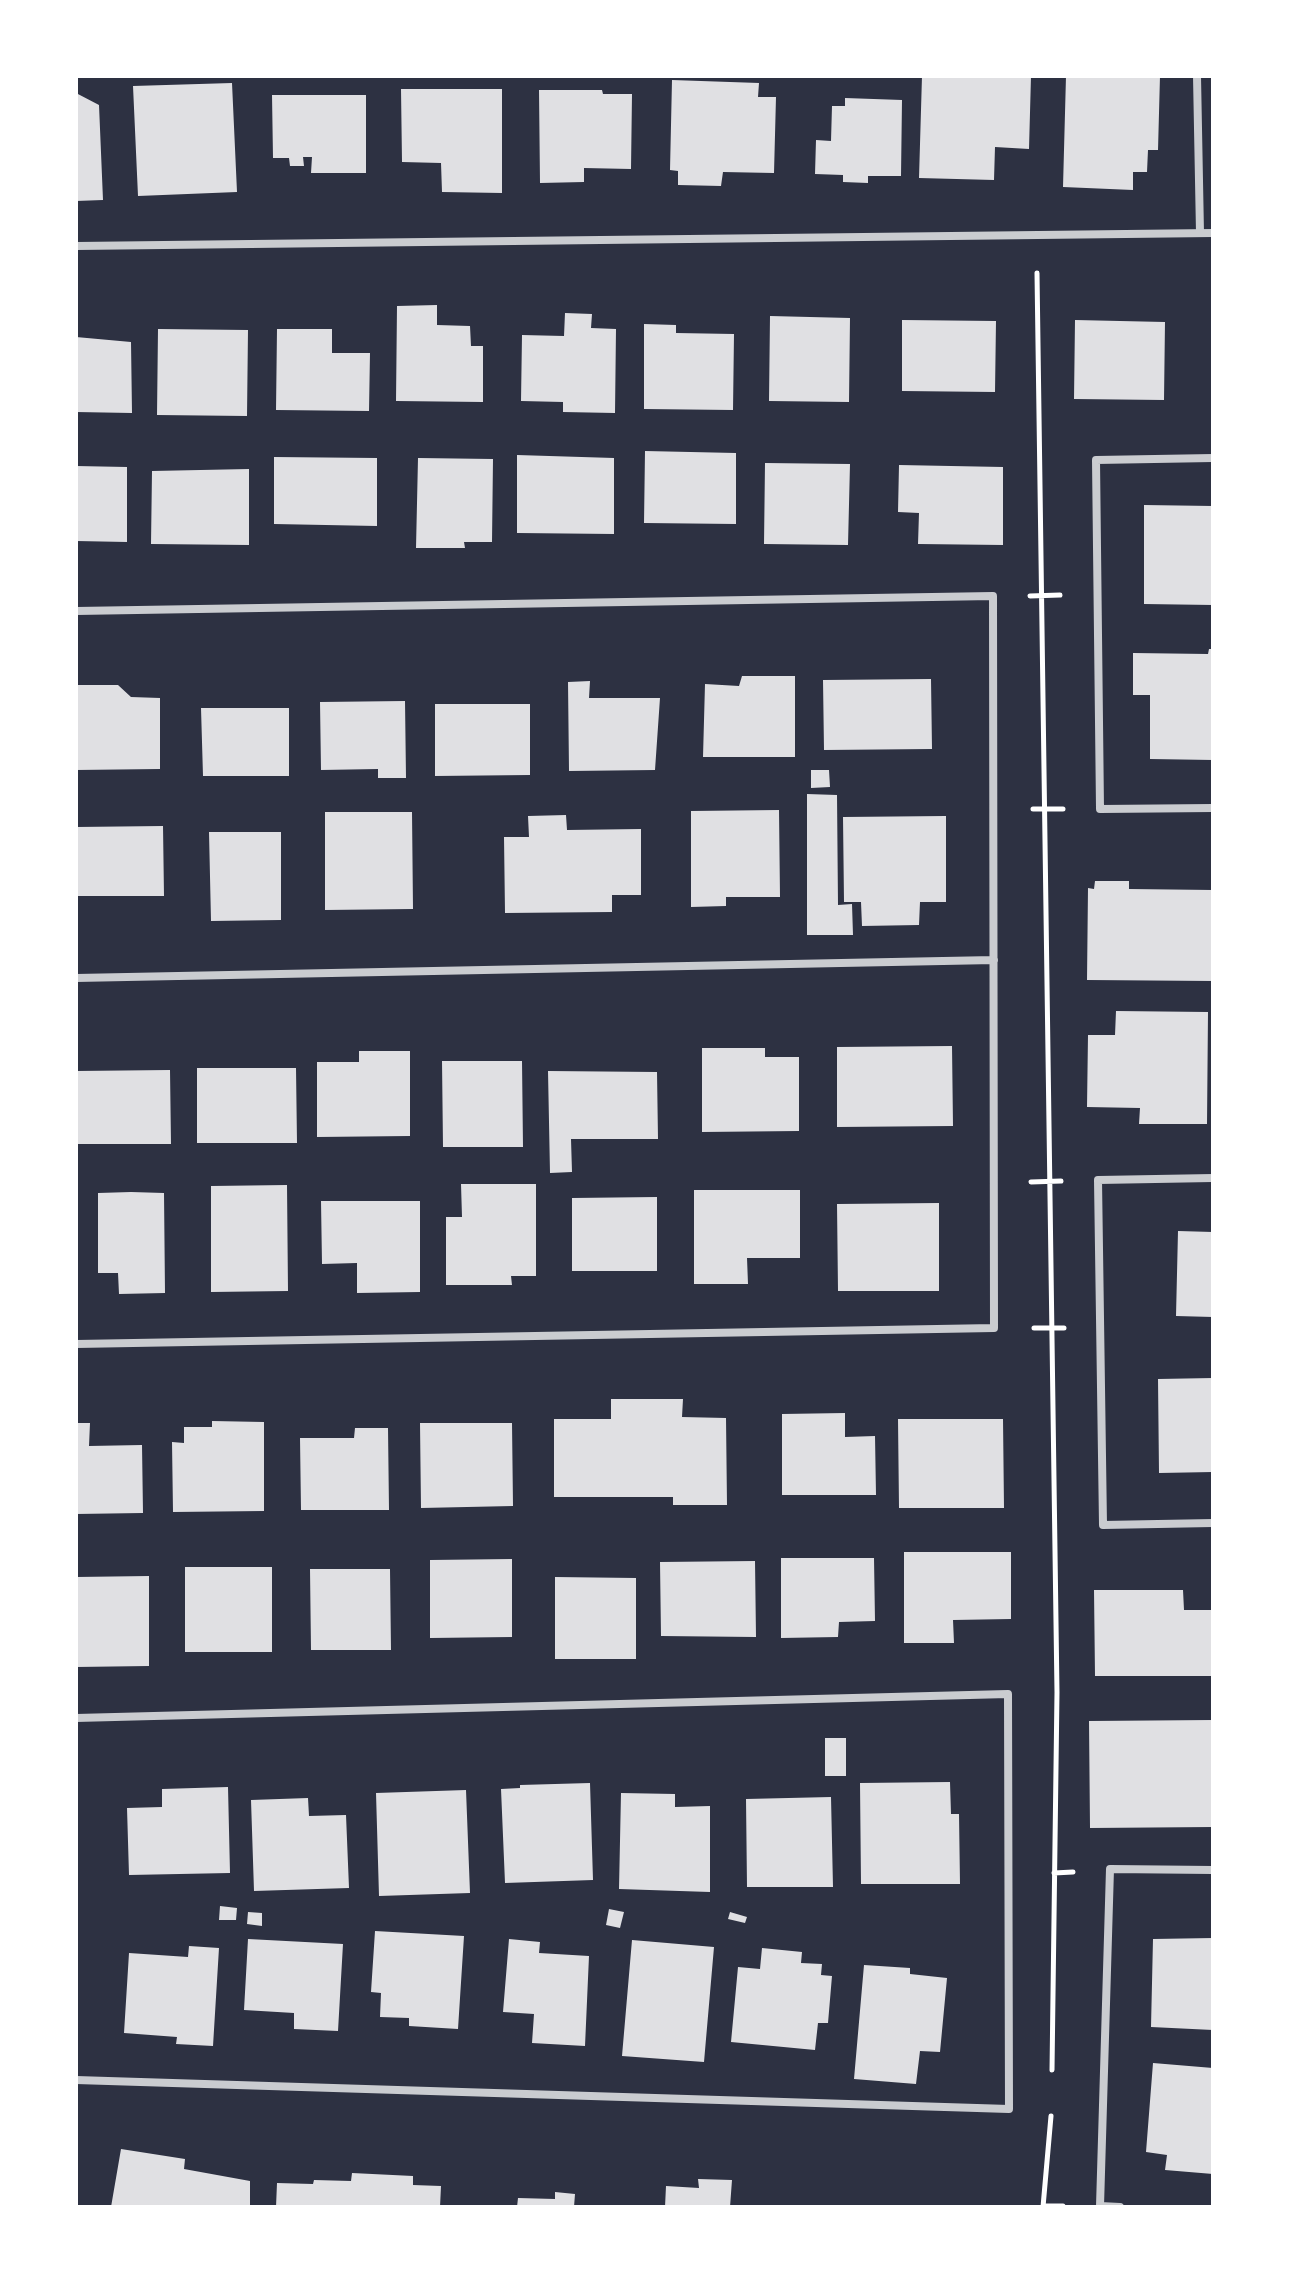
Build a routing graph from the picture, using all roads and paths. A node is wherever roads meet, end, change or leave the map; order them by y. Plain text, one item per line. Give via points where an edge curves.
1 (1197, 76) edge
2 (1200, 233) junction
3 (1213, 233) edge
4 (1037, 234) junction
5 (76, 246) edge
6 (1213, 458) edge
7 (1097, 595) junction
8 (993, 596) junction
9 (1041, 596) junction
10 (76, 611) edge
11 (1213, 808) edge
12 (993, 809) junction
13 (1044, 809) junction
14 (1100, 809) junction
15 (994, 960) junction
16 (76, 978) edge
17 (1213, 1178) edge
18 (1098, 1180) junction
19 (1050, 1182) junction
20 (994, 1184) junction
21 (1101, 1327) junction
22 (994, 1328) junction
23 (1052, 1328) junction
24 (76, 1344) edge
25 (1213, 1523) edge
26 (76, 1718) edge
27 (1213, 1870) edge
28 (1052, 2078) dead end
29 (76, 2080) edge
30 (1009, 2109) junction
31 (1043, 2207) edge
32 (1120, 2207) edge

1 - 2 street
2 - 3 street
2 - 4 street
4 - 5 street
4 - 9 path
6 - 7 street via 1096,460
7 - 9 path
7 - 14 street
8 - 9 path
8 - 10 street
8 - 12 street
9 - 13 path
11 - 14 street
12 - 13 path
12 - 15 street
13 - 14 path
13 - 19 path
15 - 16 street
15 - 20 street
17 - 18 street
18 - 19 path
18 - 21 street
19 - 20 path
19 - 23 path
20 - 22 street
21 - 23 path
21 - 25 street via 1103,1525
22 - 23 path
22 - 24 street
23 - 28 path via 1057,1692
26 - 30 street via 1008,1694
27 - 32 street via 1110,1869 1100,2206
29 - 30 street
30 - 31 path via 1052,2109

